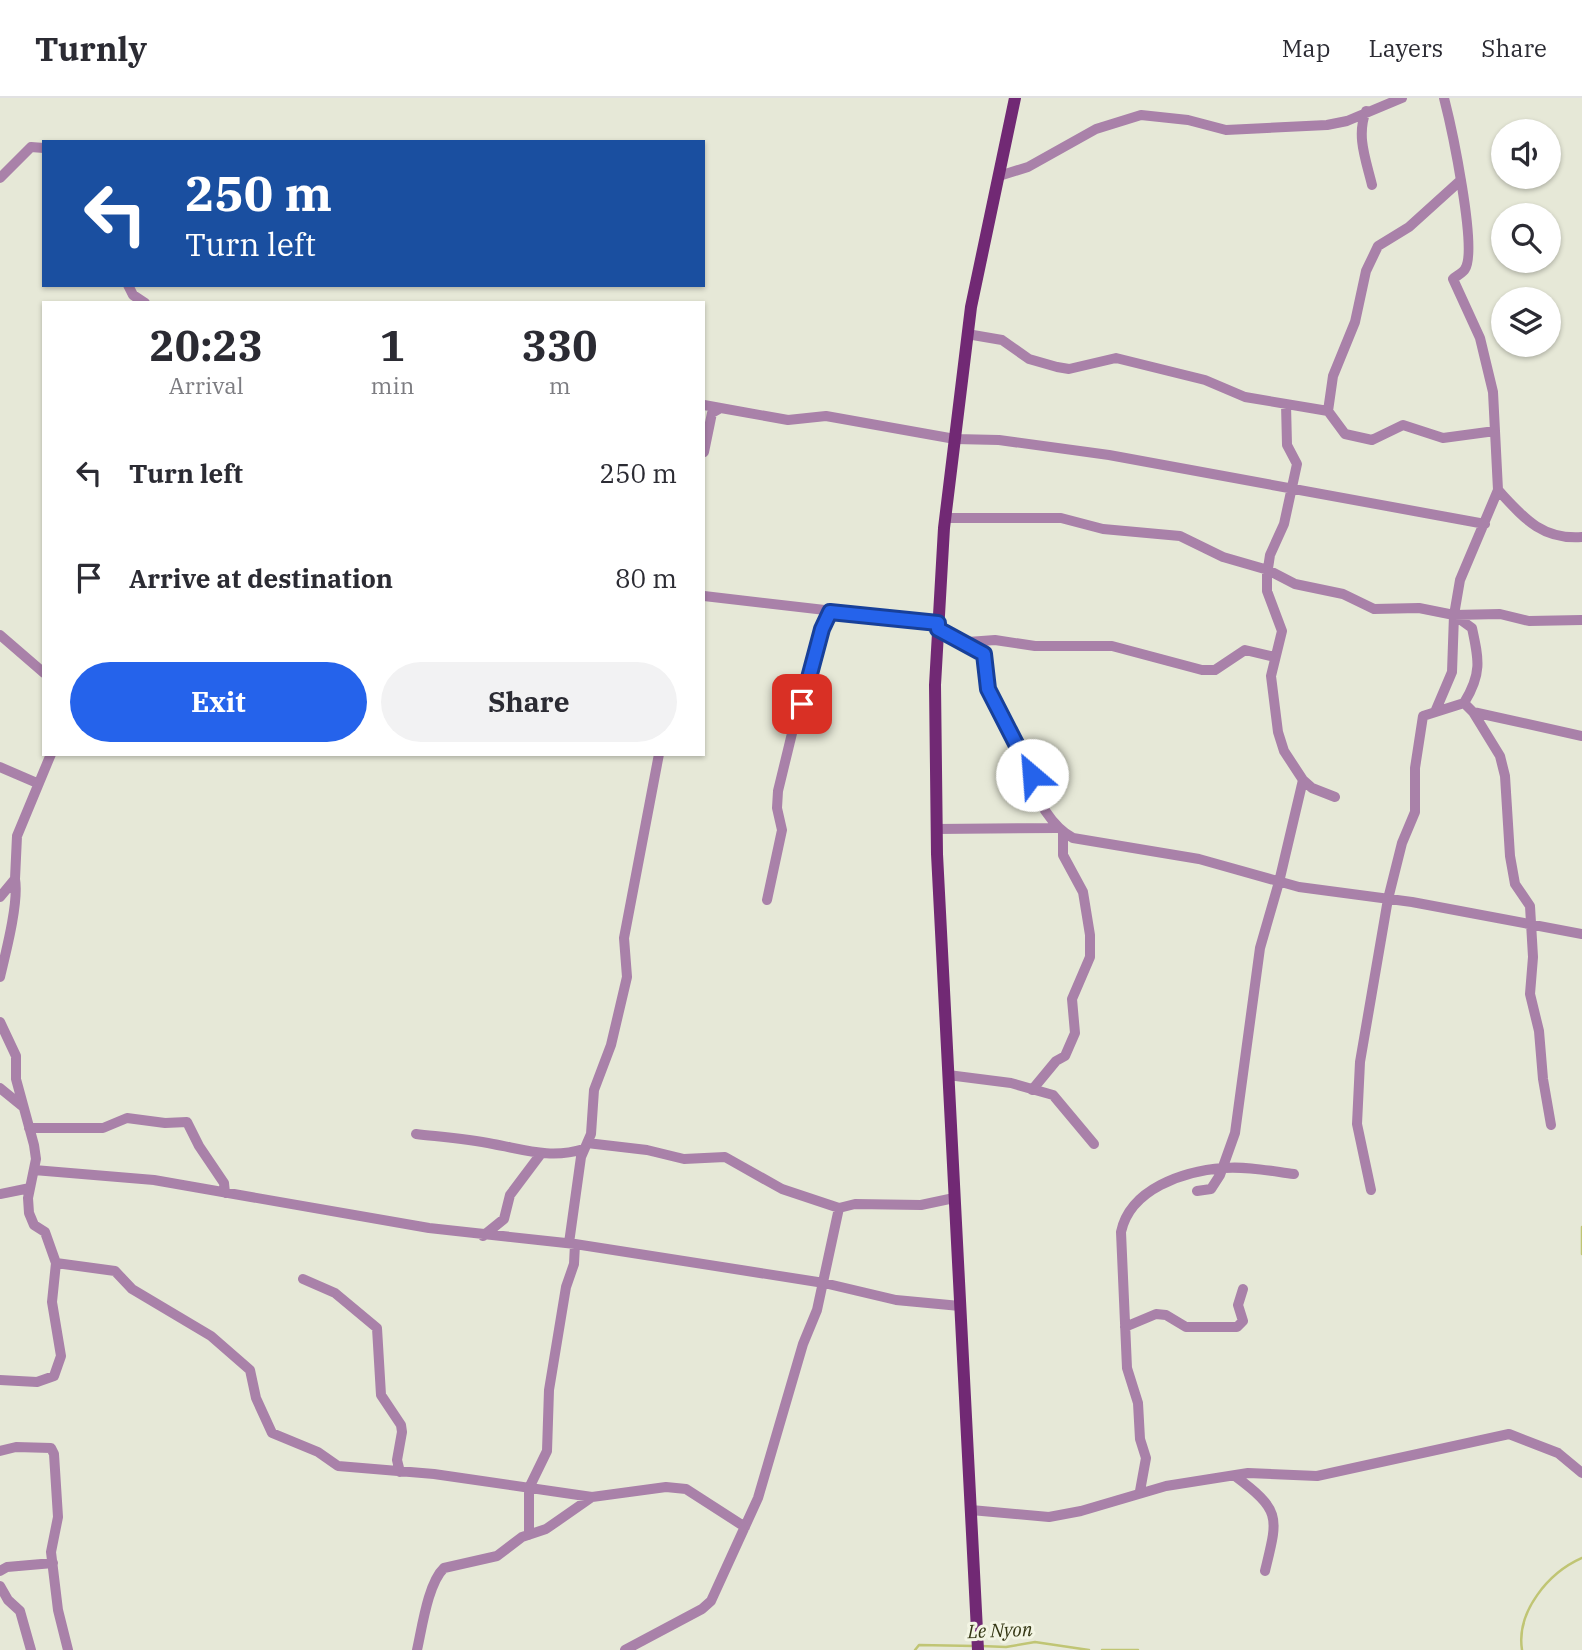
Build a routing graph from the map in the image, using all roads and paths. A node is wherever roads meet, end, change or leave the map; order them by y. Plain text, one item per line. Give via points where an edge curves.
1 (1015, 98) edge
2 (1402, 98) edge
3 (1444, 98) edge
4 (1366, 111) junction
5 (42, 148) edge
6 (999, 176) junction
7 (0, 178) edge
8 (1461, 180) junction
9 (1372, 185) dead end
10 (129, 287) edge
11 (142, 301) edge
12 (967, 334) junction
13 (1286, 404) junction
14 (705, 405) edge
15 (719, 409) junction
16 (1328, 411) junction
17 (1495, 431) junction
18 (955, 439) junction
19 (705, 447) edge
20 (1292, 486) junction
21 (1498, 490) junction
22 (946, 518) junction
23 (1485, 524) junction
24 (1582, 537) edge
25 (1268, 570) junction
26 (705, 596) edge
27 (830, 612) junction
28 (1454, 615) junction
29 (1582, 620) edge
30 (938, 626) junction
31 (0, 635) edge
32 (967, 643) junction
33 (1275, 657) junction
34 (42, 671) edge
35 (1464, 703) junction
36 (1435, 712) junction
37 (1473, 712) junction
38 (1582, 736) edge
39 (50, 756) edge
40 (659, 756) edge
41 (0, 767) edge
42 (1303, 780) junction
43 (37, 783) junction
44 (1335, 797) dead end
45 (936, 829) junction
46 (1060, 830) junction
47 (15, 879) junction
48 (1279, 882) junction
49 (0, 897) edge
50 (1388, 899) junction
51 (767, 901) dead end
52 (1530, 923) junction
53 (1582, 934) edge
54 (0, 977) edge
55 (0, 1022) edge
56 (948, 1075) junction
57 (0, 1088) edge
58 (1032, 1090) junction
59 (23, 1106) junction
60 (1551, 1125) dead end
61 (29, 1128) junction
62 (416, 1134) dead end
63 (1094, 1144) dead end
64 (586, 1146) junction
65 (540, 1155) junction
66 (1223, 1168) junction
67 (34, 1170) junction
68 (1294, 1174) dead end
69 (30, 1188) junction
70 (1371, 1190) dead end
71 (1197, 1191) dead end
72 (225, 1193) junction
73 (0, 1194) edge
74 (954, 1198) junction
75 (839, 1208) junction
76 (483, 1236) junction
77 (572, 1243) junction
78 (56, 1263) junction
79 (303, 1279) dead end
80 (824, 1283) junction
81 (1243, 1289) dead end
82 (960, 1306) junction
83 (1125, 1327) junction
84 (0, 1380) edge
85 (0, 1451) edge
86 (400, 1472) junction
87 (1582, 1473) edge
88 (1235, 1476) junction
89 (528, 1488) junction
90 (1140, 1491) junction
91 (592, 1497) junction
92 (971, 1510) junction
93 (745, 1527) junction
94 (529, 1535) junction
95 (53, 1563) junction
96 (0, 1571) edge
97 (1265, 1571) dead end
98 (0, 1586) edge
99 (31, 1650) edge
100 (68, 1650) edge
101 (417, 1650) edge
102 (625, 1650) edge
103 (978, 1650) edge

1 - 6 main road
2 - 4 street
3 - 8 street
4 - 6 street via 1327,125 1226,130 1141,115 1096,129 1028,167
4 - 9 street via 1360,139
5 - 7 street via 31,147
6 - 12 main road
8 - 16 street via 1409,227 1377,246 1366,271 1355,322 1333,376
8 - 17 street via 1471,247 1466,268 1453,279 1480,338 1493,393
10 - 11 street
12 - 13 street via 1002,340 1029,359 1057,367 1069,369 1116,358 1205,380 1245,397
12 - 18 main road
13 - 16 street
13 - 20 street via 1287,445 1297,464
14 - 15 street
15 - 18 street via 788,419 842,418
15 - 19 street via 712,413
16 - 17 street via 1345,434 1372,440 1403,425 1443,438
17 - 21 street
18 - 20 street via 999,440 1109,455
18 - 22 main road
20 - 23 street
20 - 25 street
21 - 23 street
21 - 24 street via 1533,527
22 - 25 street via 1061,518 1103,529 1180,536 1223,557
22 - 30 main road
23 - 28 street via 1460,580
25 - 28 street via 1295,584 1343,594 1374,609 1419,608
25 - 33 street via 1267,591 1282,631
26 - 27 street
27 - 30 street
27 - 51 street via 778,791 782,830
28 - 29 street
28 - 35 street via 1472,628 1479,657 1476,683
28 - 36 street via 1452,672
30 - 32 street
30 - 45 main road
31 - 34 street
32 - 33 street via 995,640 1035,646 1112,646 1202,670 1215,670 1245,650
32 - 46 street via 984,654 988,689 1032,775 1037,799
33 - 42 street via 1271,676 1278,733
35 - 36 street
35 - 37 street
36 - 50 street via 1423,716 1415,768 1415,812
37 - 38 street
37 - 52 street via 1500,756 1515,884 1530,906
39 - 43 street
40 - 64 street via 624,938 627,977 611,1045 594,1090
41 - 43 street
42 - 44 street
42 - 48 street
43 - 47 street via 17,835
45 - 46 street
45 - 56 main road
46 - 48 street via 1088,842 1199,859
46 - 58 street via 1063,855 1083,892 1090,957 1072,999 1075,1033 1065,1056
47 - 49 street
47 - 54 street via 18,897
48 - 50 street
48 - 66 street via 1259,948 1235,1133
50 - 52 street
50 - 70 street via 1360,1062 1357,1124
52 - 53 street
52 - 60 street via 1534,957 1530,993
55 - 59 street via 16,1056
56 - 58 street
56 - 74 main road
57 - 59 street
58 - 63 street via 1054,1095
59 - 61 street
61 - 67 street
61 - 72 street via 103,1128 127,1118 187,1122 224,1183
62 - 65 street
64 - 65 street via 568,1154
64 - 75 street via 647,1150 684,1159 724,1157 782,1189
64 - 77 street
65 - 76 street via 510,1195 504,1219
66 - 68 street
66 - 71 street via 1211,1189
66 - 83 street via 1156,1187 1124,1217
67 - 69 street
67 - 72 street via 154,1180
69 - 73 street
69 - 78 street via 29,1213 34,1225 45,1232
72 - 76 street
74 - 75 street via 921,1205
74 - 82 main road
75 - 80 street
76 - 77 street
77 - 80 street
77 - 89 street via 575,1264 566,1287 549,1390 548,1451
78 - 84 street via 52,1302 59,1366 54,1376 37,1382
78 - 86 street via 116,1271 132,1289 211,1336 250,1370 256,1398 272,1433 318,1452 338,1466
79 - 86 street via 335,1293 377,1328 381,1395 401,1425
80 - 82 street via 896,1300
80 - 93 street
81 - 83 street via 1238,1305 1242,1321 1237,1327 1186,1327 1156,1314
82 - 92 main road
83 - 90 street via 1127,1368 1138,1403 1146,1458
85 - 95 street via 51,1448 54,1454 58,1517 51,1541
86 - 89 street
87 - 88 street via 1558,1453 1509,1434 1317,1476 1270,1472
88 - 90 street
88 - 97 street via 1272,1510 1276,1521
89 - 91 street
89 - 94 street
90 - 92 street via 1049,1517
91 - 93 street via 666,1487 686,1489
91 - 94 street via 546,1529
92 - 103 main road
93 - 102 street via 711,1601
94 - 101 street via 497,1556 444,1568 438,1574
95 - 96 street
95 - 100 street
98 - 99 street via 20,1611

